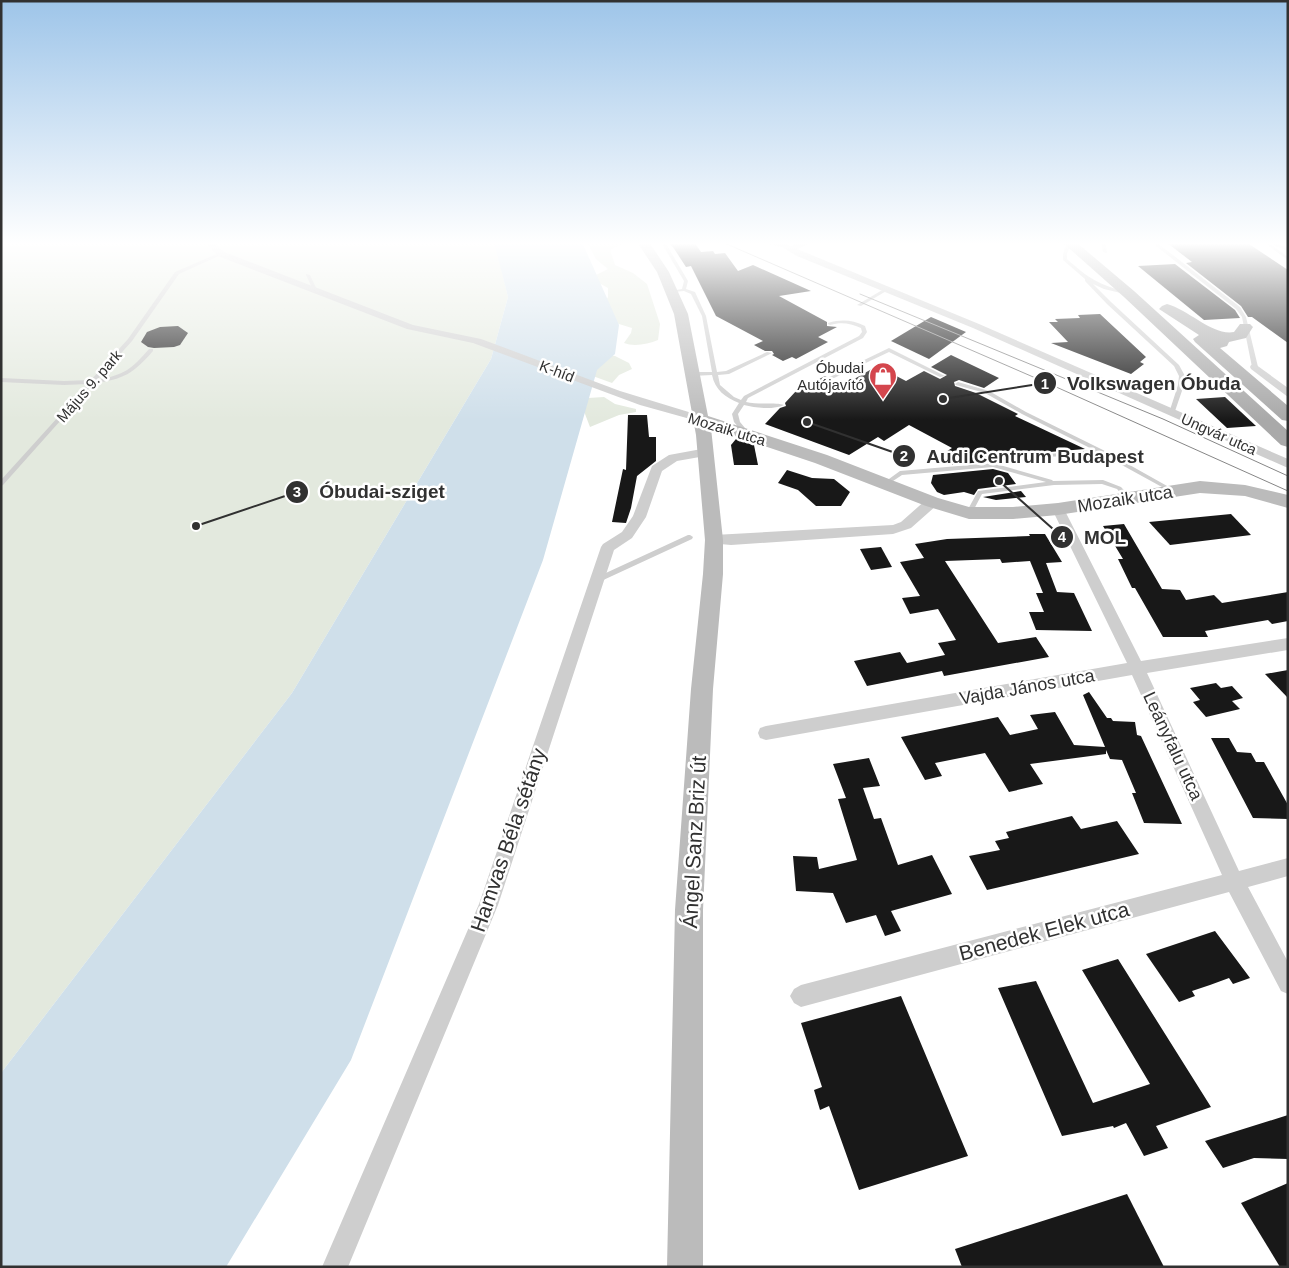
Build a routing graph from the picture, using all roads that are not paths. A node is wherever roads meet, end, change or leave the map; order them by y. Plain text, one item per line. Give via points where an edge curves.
1 (157, 301) edge
2 (341, 301) edge
3 (680, 301) edge
4 (697, 301) edge
5 (864, 301) edge
6 (914, 301) edge
7 (1107, 301) edge
8 (1137, 301) edge
9 (1158, 301) edge
10 (1229, 301) edge
11 (859, 304) dead end
12 (1168, 310) junction
13 (830, 324) dead end
14 (1245, 327) junction
15 (1204, 330) junction
16 (151, 350) dead end
17 (769, 353) dead end
18 (1256, 367) junction
19 (692, 374) junction
20 (715, 374) junction
21 (942, 376) dead end
22 (832, 377) dead end
23 (1, 380) edge
24 (92, 382) junction
25 (958, 384) dead end
26 (1288, 394) edge
27 (634, 400) joint
28 (741, 404) junction
29 (781, 405) dead end
30 (1172, 412) junction
31 (1288, 416) edge
32 (701, 420) junction
33 (747, 434) junction
34 (1288, 441) edge
35 (1101, 451) junction
36 (706, 452) junction
37 (1038, 457) dead end
38 (1288, 464) edge
39 (1054, 483) junction
40 (1, 484) edge
41 (885, 484) junction
42 (1173, 491) junction
43 (1128, 498) junction
44 (932, 502) junction
45 (1288, 502) edge
46 (969, 513) junction
47 (1060, 514) junction
48 (702, 538) junction
49 (596, 581) junction
50 (1288, 644) edge
51 (1136, 668) junction
52 (766, 733) dead end
53 (1288, 867) edge
54 (1234, 881) junction
55 (1288, 984) edge
56 (801, 996) dead end
57 (335, 1267) edge
58 (685, 1267) edge

1 - 24 lane, Május 9. park via 130,340
2 - 27 street, K-híd via 421,331 479,342
3 - 19 main road, Ángel Sanz Briz út
4 - 20 lane via 704,316
5 - 11 lane
6 - 30 street, Ungvár utca
7 - 30 lane via 1176,365 1182,376
8 - 34 main road
9 - 12 main road
10 - 14 lane via 1244,317
12 - 15 main road
12 - 31 main road
13 - 28 lane via 844,320 855,322 864,327 865,332 746,397
14 - 15 main road via 1240,335 1227,338
14 - 18 lane
15 - 18 main road
16 - 24 lane via 125,374
17 - 20 lane via 727,373
18 - 26 street
19 - 20 lane
19 - 32 main road, Ángel Sanz Briz út
20 - 28 lane via 717,385
21 - 22 lane via 889,350
23 - 24 lane
24 - 40 lane, Május 9. park
25 - 35 lane via 987,392
27 - 32 street, Mozaik utca
28 - 29 lane via 755,407
28 - 33 lane via 735,414
30 - 38 street, Ungvár utca
32 - 33 main road, Mozaik utca
32 - 36 main road, Ángel Sanz Briz út
33 - 41 main road, Mozaik utca
35 - 37 lane
35 - 42 lane
36 - 48 main road, Ángel Sanz Briz út
36 - 49 street, Hamvas Béla sétány via 670,458 656,469 640,517 627,535 608,547
39 - 41 lane via 993,465 900,473
39 - 43 lane via 1102,482 1119,488
39 - 46 lane via 980,492
41 - 44 main road, Mozaik utca
42 - 43 main road, Mozaik utca
42 - 45 main road, Mozaik utca via 1217,487 1258,493
43 - 47 main road, Mozaik utca
44 - 46 main road, Mozaik utca
44 - 48 street via 906,525 893,529 731,540
46 - 47 main road, Mozaik utca
47 - 51 street, Leányfalu utca
48 - 49 lane
48 - 58 main road, Ángel Sanz Briz út via 713,574 702,689 689,910
49 - 57 street, Hamvas Béla sétány via 488,905
50 - 51 street, Vajda János utca
51 - 52 street, Vajda János utca
51 - 54 street, Leányfalu utca
53 - 54 street, Benedek Elek utca
54 - 55 street, Leányfalu utca
54 - 56 street, Benedek Elek utca

